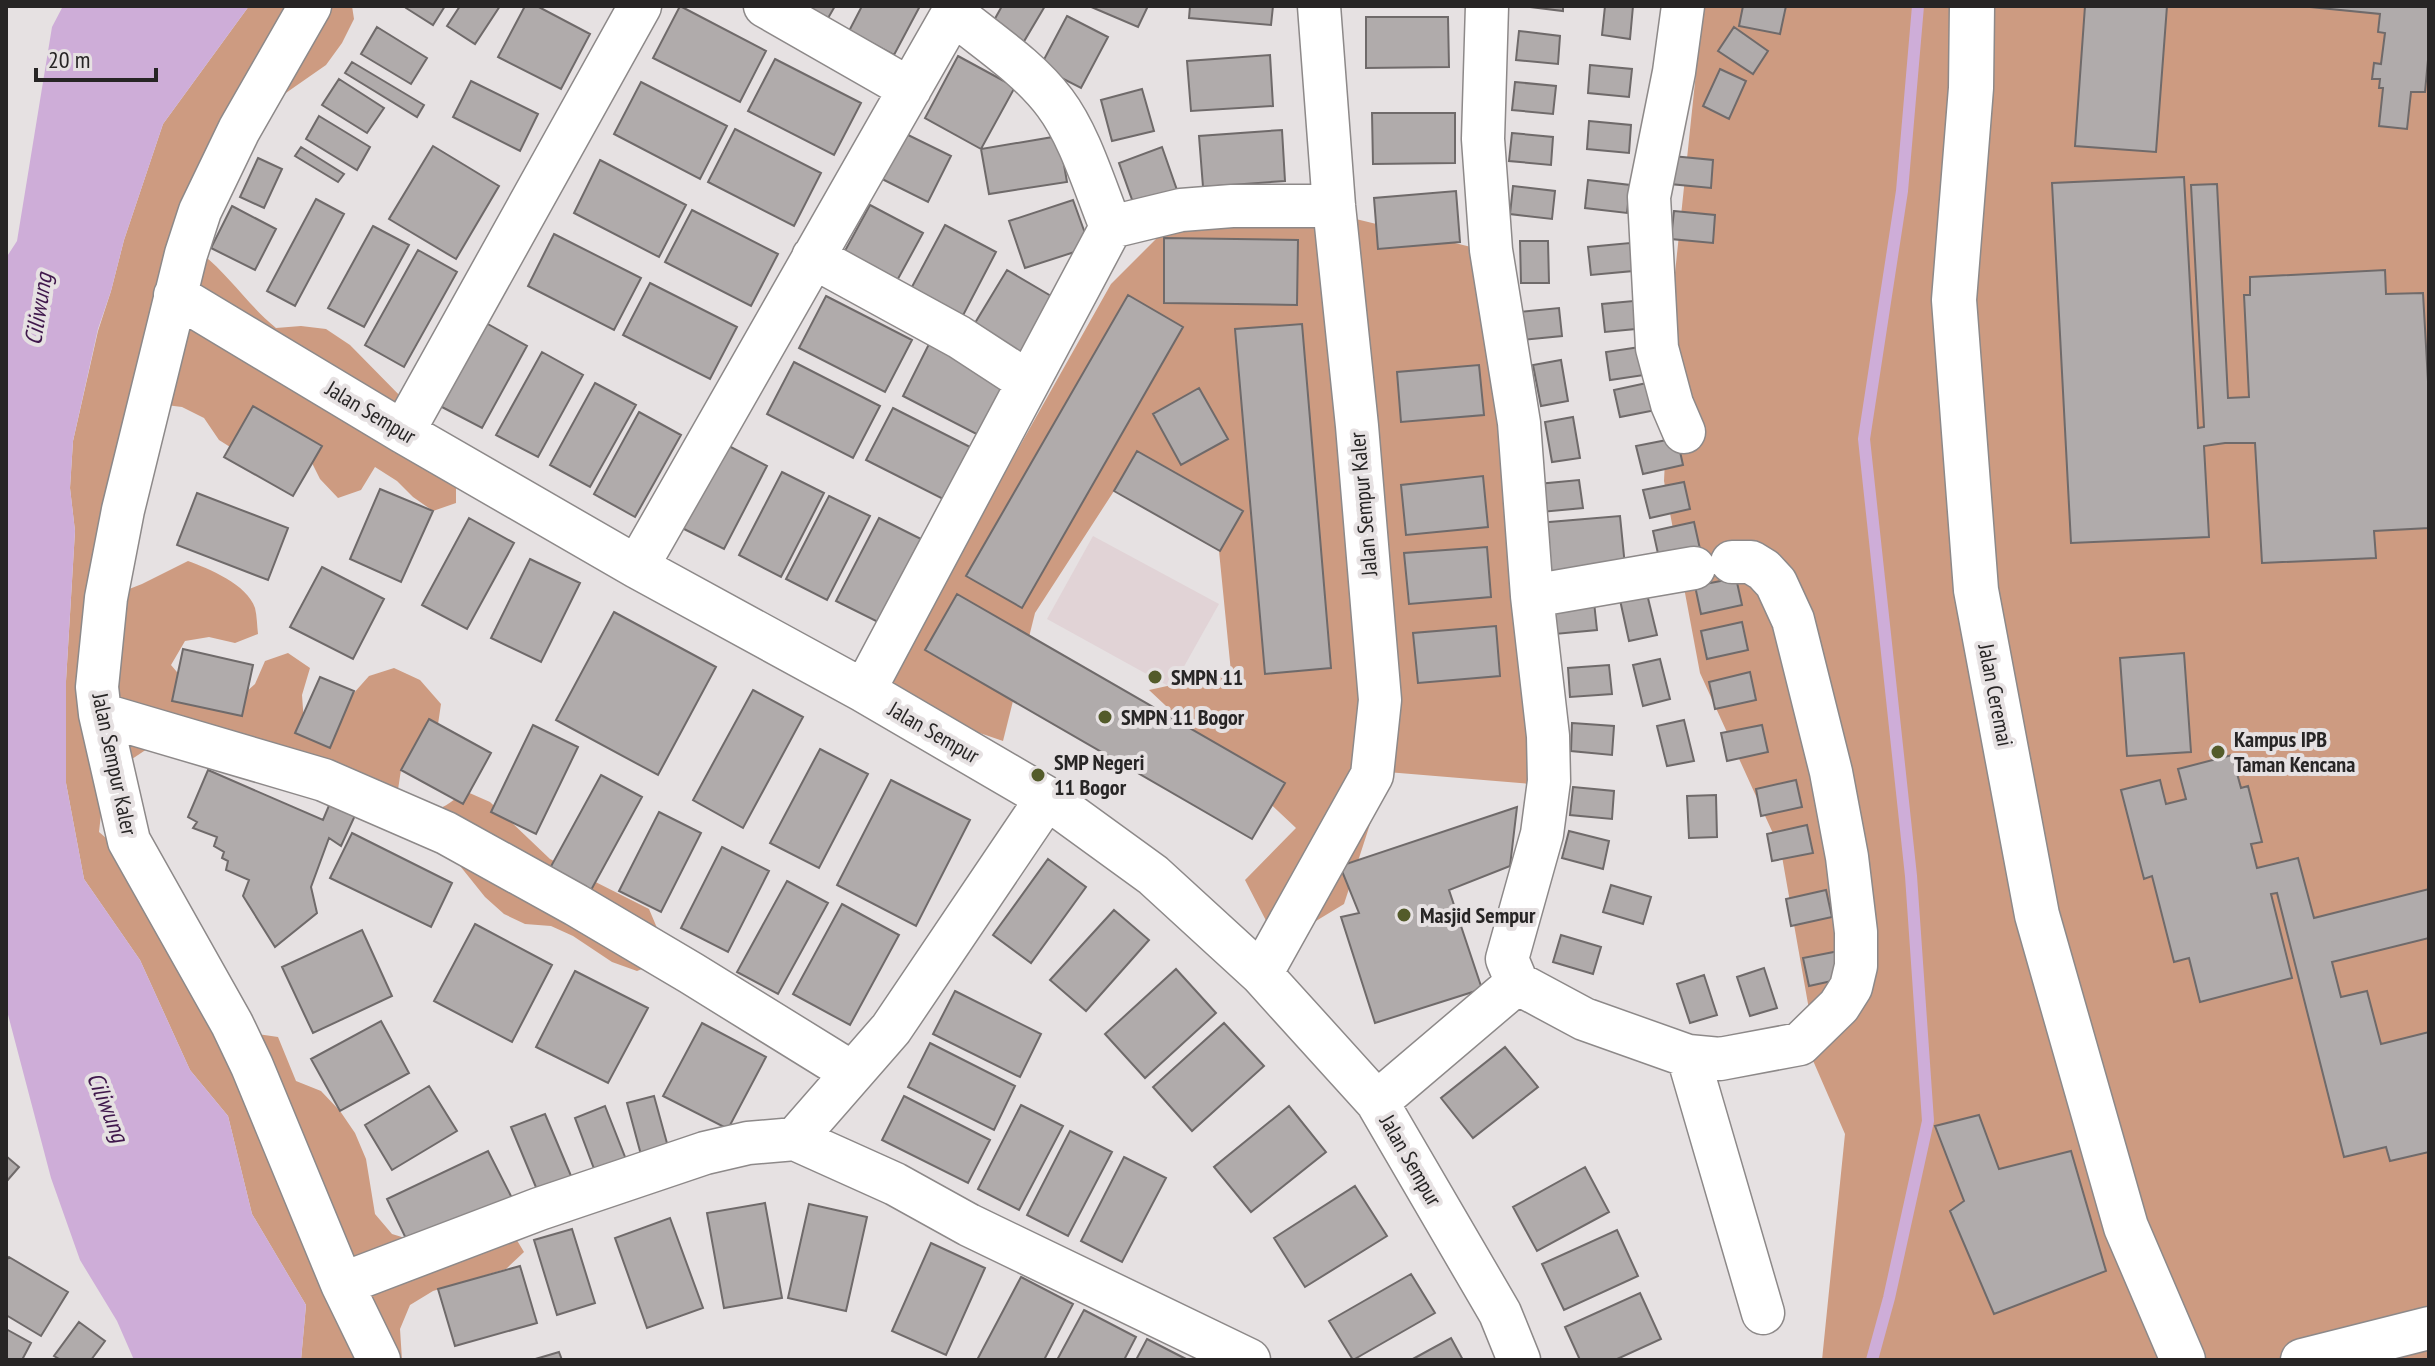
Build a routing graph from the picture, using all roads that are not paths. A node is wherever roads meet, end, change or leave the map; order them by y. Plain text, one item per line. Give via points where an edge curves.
1 (310, 6) edge
2 (640, 6) edge
3 (765, 6) edge
4 (1319, 6) edge
5 (1487, 6) edge
6 (1683, 6) edge
7 (1972, 6) edge
8 (955, 10) edge
9 (910, 89) junction
10 (1334, 206) junction
11 (1111, 227) junction
12 (813, 257) junction
13 (175, 295) junction
14 (1028, 382) junction
15 (403, 432) junction
16 (1684, 432) dead end
17 (637, 567) junction
18 (1532, 596) junction
19 (864, 691) junction
20 (100, 714) junction
21 (1047, 798) junction
22 (1261, 974) junction
23 (1517, 983) junction
24 (1688, 1056) junction
25 (851, 1072) junction
26 (1377, 1102) junction
27 (795, 1139) junction
28 (342, 1284) junction
29 (1763, 1313) dead end
30 (2429, 1328) edge
31 (379, 1360) edge
32 (1249, 1360) edge
33 (1519, 1360) edge
34 (2183, 1360) edge
35 (2302, 1360) edge

1 - 13 street, Jalan Sempur Kaler via 200,211
2 - 15 street
3 - 9 street
4 - 10 street, Jalan Sempur Kaler
5 - 18 street via 1483,139 1491,250 1519,423
6 - 16 street via 1649,197 1657,348
7 - 34 street, Jalan Ceremai via 1971,88 1954,300 1976,590 2037,915 2126,1227
8 - 9 street
8 - 11 street via 1056,104
9 - 12 street
10 - 11 street via 1181,210
10 - 22 street, Jalan Sempur Kaler via 1380,700 1372,775
11 - 14 street
12 - 14 street via 959,337
12 - 17 street
13 - 15 street, Jalan Sempur
13 - 20 street, Jalan Sempur Kaler via 113,558 97,687
14 - 19 street
15 - 17 street, Jalan Sempur
17 - 19 street, Jalan Sempur
18 - 23 street via 1549,781 1542,834 1507,959
18 - 24 street via 1751,562 1776,583 1793,620 1847,857 1856,932 1851,987 1800,1044 1720,1059
19 - 21 street, Jalan Sempur
20 - 25 street via 324,780 446,833 614,927
20 - 28 street, Jalan Sempur Kaler via 129,841 232,1024
21 - 22 street, Jalan Sempur via 1153,875
21 - 25 street via 891,1029
22 - 26 street, Jalan Sempur
23 - 24 street via 1584,1019
23 - 26 street
24 - 29 street
25 - 27 street
26 - 33 street, Jalan Sempur via 1500,1313
27 - 28 street via 705,1153
27 - 32 street
28 - 31 street, Jalan Sempur Kaler
30 - 35 street

